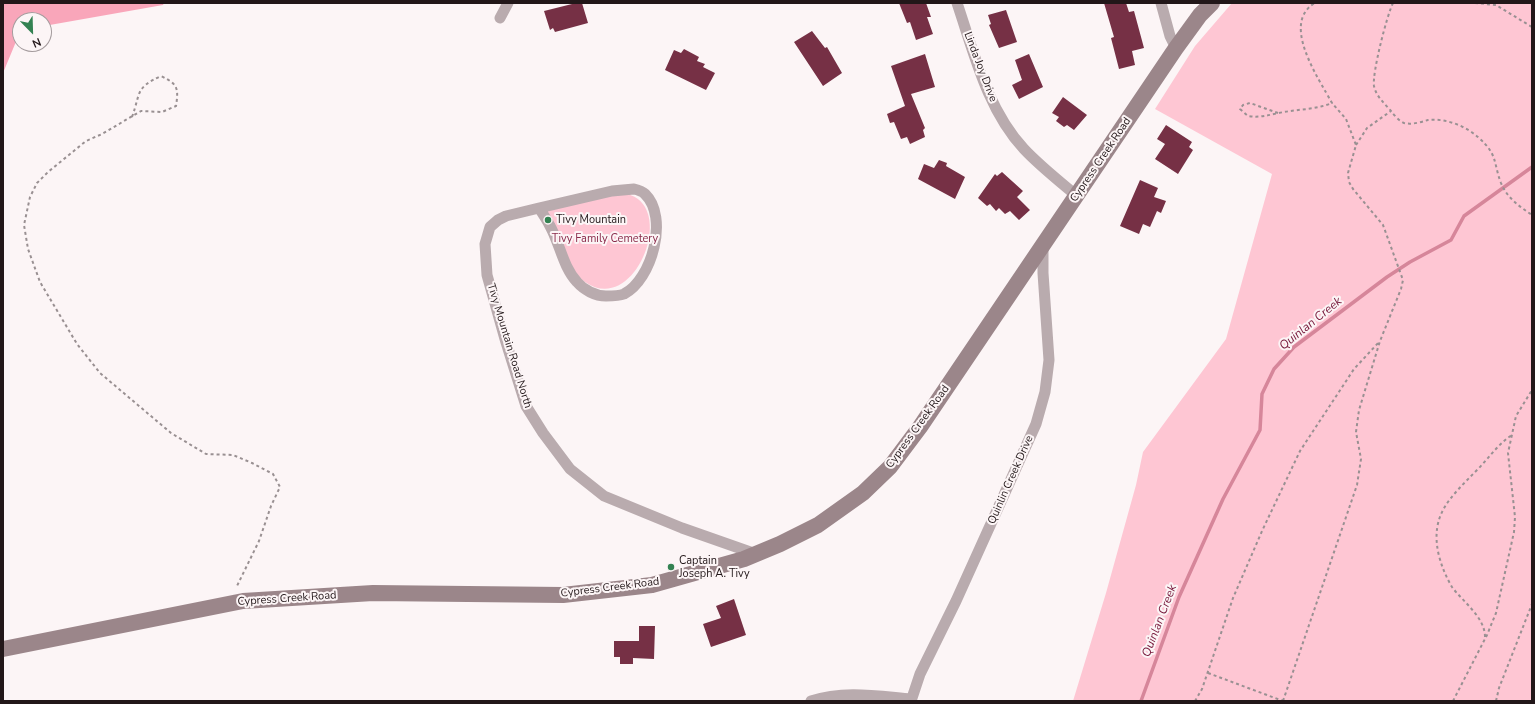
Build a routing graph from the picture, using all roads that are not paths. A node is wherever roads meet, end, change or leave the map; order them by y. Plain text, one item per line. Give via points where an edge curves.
1 (508, 3) edge
2 (957, 3) edge
3 (1161, 3) edge
4 (1212, 3) edge
5 (500, 18) dead end
6 (1176, 48) junction
7 (1076, 196) junction
8 (539, 208) junction
9 (1043, 245) junction
10 (756, 554) junction
11 (3, 649) edge
12 (911, 700) edge
13 (811, 701) edge

1 - 5 street
2 - 7 street, Linda Joy Drive via 985,86 1003,121 1024,150
3 - 6 street
4 - 6 main road, Cypress Creek Road
6 - 7 main road, Cypress Creek Road
7 - 9 main road, Cypress Creek Road
8 - 8 street, Tivy Mountain Road North via 550,226 569,270 588,292 601,296 623,294 642,278 650,262 656,227 655,212 644,192 634,189 612,191
8 - 10 street, Tivy Mountain Road North via 498,220 490,227 485,244 487,275 526,406 570,469 604,496 682,528
9 - 10 main road, Cypress Creek Road via 920,427 890,467 863,493 818,525
9 - 12 street, Quinlin Creek Drive via 1049,360 1045,392 1036,424 920,674
10 - 11 main road, Cypress Creek Road via 652,585 563,595 374,593 243,601
12 - 13 street via 851,693

